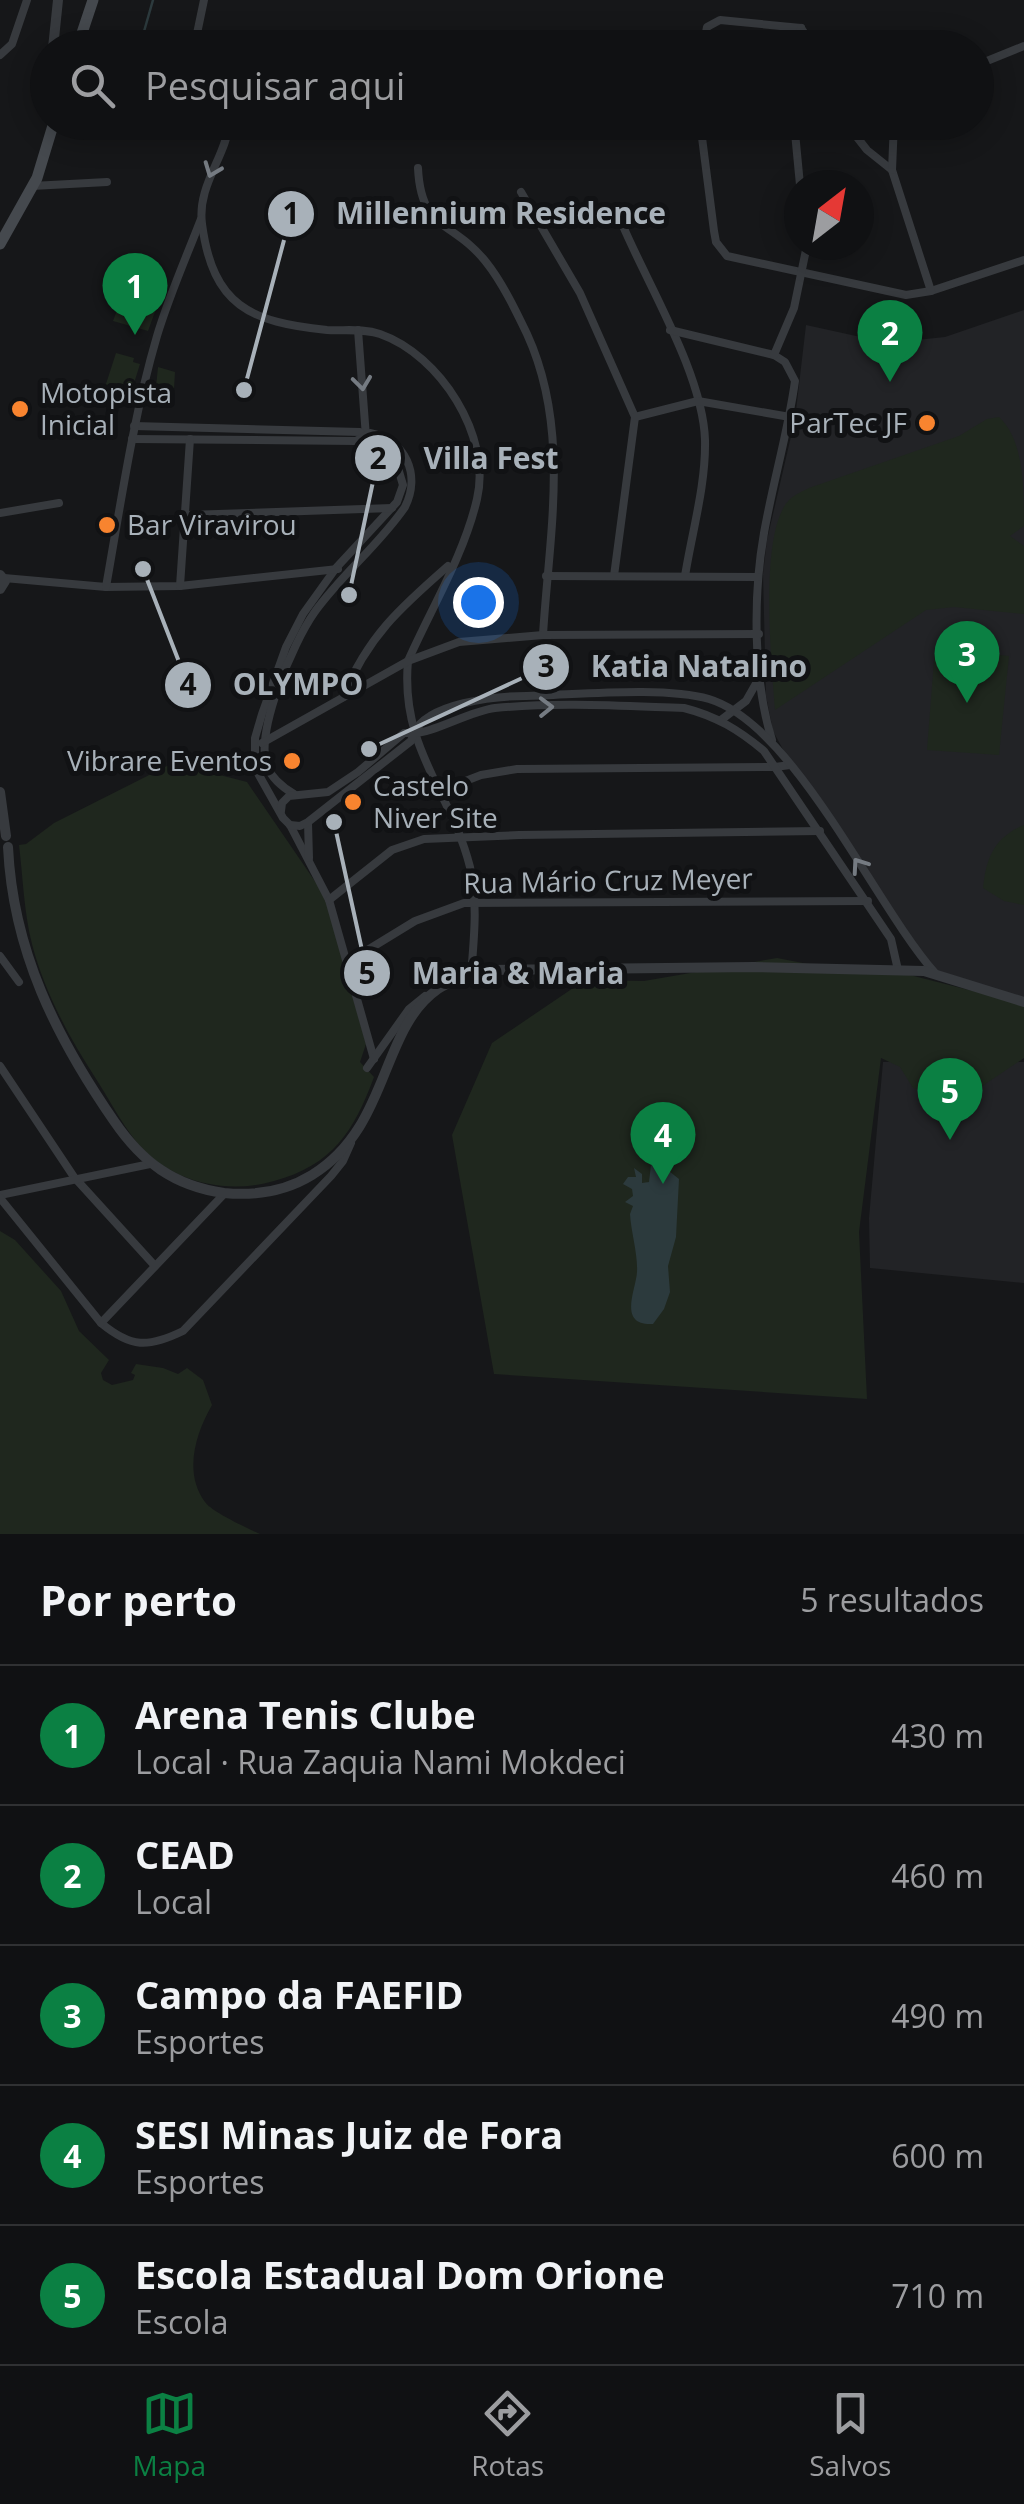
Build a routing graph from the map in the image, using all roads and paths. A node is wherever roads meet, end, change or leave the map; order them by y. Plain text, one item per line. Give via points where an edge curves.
1 (27, 0) edge
2 (58, 0) edge
3 (93, 0) edge
4 (204, 0) edge
5 (801, 28) edge
6 (55, 30) edge
7 (83, 30) edge
8 (198, 30) edge
9 (706, 30) edge
10 (1024, 46) edge
11 (0, 55) edge
12 (994, 58) edge
13 (48, 140) edge
14 (223, 140) edge
15 (702, 140) edge
16 (796, 140) edge
17 (859, 140) edge
18 (893, 140) edge
19 (418, 168) dead end
20 (799, 170) edge
21 (892, 170) junction
22 (107, 182) dead end
23 (32, 186) junction
24 (521, 192) dead end
25 (201, 220) junction
26 (623, 226) dead end
27 (0, 244) edge
28 (804, 260) edge
29 (1024, 260) edge
30 (802, 274) junction
31 (931, 291) junction
32 (358, 330) junction
33 (670, 330) junction
34 (774, 354) junction
35 (698, 401) junction
36 (790, 417) junction
37 (634, 418) junction
38 (134, 426) junction
39 (366, 436) junction
40 (132, 439) junction
41 (190, 439) junction
42 (59, 503) dead end
43 (392, 508) junction
44 (0, 514) edge
45 (186, 515) junction
46 (454, 562) junction
47 (336, 568) junction
48 (345, 575) junction
49 (546, 576) junction
50 (614, 576) junction
51 (685, 576) junction
52 (758, 577) junction
53 (2, 582) edge
54 (106, 586) junction
55 (180, 586) junction
56 (298, 631) junction
57 (759, 634) junction
58 (543, 635) junction
59 (408, 661) junction
60 (760, 676) junction
61 (278, 682) junction
62 (654, 694) junction
63 (582, 695) junction
64 (343, 696) junction
65 (514, 696) junction
66 (654, 706) junction
67 (581, 707) junction
68 (514, 708) junction
69 (734, 710) junction
70 (721, 720) junction
71 (414, 733) junction
72 (266, 742) junction
73 (774, 745) junction
74 (254, 747) junction
75 (377, 763) junction
76 (790, 765) junction
77 (775, 768) junction
78 (0, 792) edge
79 (437, 792) junction
80 (299, 794) junction
81 (281, 813) junction
82 (310, 820) junction
83 (290, 825) junction
84 (836, 830) junction
85 (818, 831) junction
86 (459, 836) junction
87 (2, 841) edge
88 (310, 863) junction
89 (329, 900) junction
90 (884, 900) junction
91 (476, 901) junction
92 (868, 901) junction
93 (911, 941) junction
94 (894, 946) junction
95 (0, 956) edge
96 (348, 962) junction
97 (898, 970) junction
98 (935, 973) junction
99 (471, 975) junction
100 (19, 982) dead end
101 (438, 990) junction
102 (1024, 1002) edge
103 (392, 1059) junction
104 (374, 1060) junction
105 (0, 1066) edge
106 (367, 1068) dead end
107 (350, 1143) junction
108 (150, 1164) junction
109 (76, 1180) junction
110 (225, 1193) junction
111 (0, 1196) edge
112 (154, 1266) junction
113 (101, 1323) junction

1 - 11 street via 12,44
2 - 6 street
3 - 7 main road
4 - 8 street
5 - 9 street via 720,20
10 - 12 street
13 - 23 main road
14 -> 25 street
15 - 30 street via 721,250
16 - 20 street
17 - 21 street
18 - 21 street
19 - 49 street via 428,213 486,262 534,353 556,456
21 - 31 street
22 - 23 street
23 - 27 main road
24 - 37 street via 580,293
25 - 32 street via 220,286 239,306 284,322
25 - 38 street via 170,296
26 - 33 street
28 - 30 street
29 - 31 street
30 - 31 street via 906,296
30 - 34 street
32 -> 39 street
32 - 46 street via 393,340 431,369 470,426 480,482
33 - 34 street
33 - 35 street
34 - 36 street via 792,372
35 - 36 street
35 - 37 street
35 - 51 street via 704,454
36 - 52 street
37 - 50 street
38 - 39 street
38 - 40 street
39 - 41 street via 356,442
39 - 43 street via 399,465 403,485
39 - 48 street via 398,445 412,486 399,515
40 - 41 street
40 - 54 street
41 - 45 street
42 - 44 street
43 - 45 street
43 - 47 street
45 - 55 street
46 - 59 street
46 - 64 street via 371,641
47 - 48 street
47 - 55 street
47 - 56 street
48 - 56 street
49 - 50 street
49 - 58 street
50 - 51 street
51 - 52 street
52 - 57 street
53 - 54 street
54 - 55 street
56 - 61 street
57 - 58 street
57 - 60 street
58 - 59 street via 458,642
59 - 64 street
59 - 71 street
60 - 69 street
60 - 73 street
61 - 72 street
61 - 74 street
62 - 63 street
62 - 66 street
62 - 69 street via 706,699
63 - 65 street
63 - 67 street
64 - 72 street
65 - 68 street
65 - 71 street via 455,706
66 - 67 street
66 - 70 street
68 -> 67 street
68 - 71 street
69 - 70 street
69 - 73 street
70 - 77 street via 764,751
71 - 75 street
71 - 79 street
72 - 74 street
72 - 80 street via 271,774
73 - 76 street
74 - 81 street via 255,768
75 - 80 street via 328,792
75 - 82 street
76 - 77 street
76 - 84 street
77 - 79 street via 517,768
77 - 85 street
78 - 87 street
79 - 86 street
80 - 81 street via 282,803
80 - 82 street via 313,808
81 - 83 street
82 - 83 street
82 - 88 street
83 - 88 street
84 - 85 street
90 -> 84 street
85 - 86 street
85 - 92 street
86 - 89 street via 392,850
86 - 91 street
87 - 108 street via 44,1006 84,1078
88 - 89 street
89 - 96 street
90 - 92 street, Rua Mário Cruz Meyer
90 - 93 street
91 - 92 street, Rua Mário Cruz Meyer
91 - 96 street, Rua Mário Cruz Meyer via 415,921
91 - 99 street
92 - 94 street
93 - 94 street via 900,938
93 - 98 street
94 - 97 street
95 - 100 street
96 - 104 street
97 - 98 street
97 - 99 street via 578,968
98 - 102 street
99 - 101 street
99 - 103 street via 429,1006
101 - 103 street via 410,1020
101 - 104 street via 409,1009
103 - 107 street
104 - 106 street
105 - 109 street
107 - 110 street via 298,1183
107 - 113 street via 344,1162 183,1331 142,1343 120,1339
108 - 109 street
108 - 110 street via 182,1183
109 - 111 street
109 - 112 street
110 - 112 street
111 - 113 street
112 - 113 street

